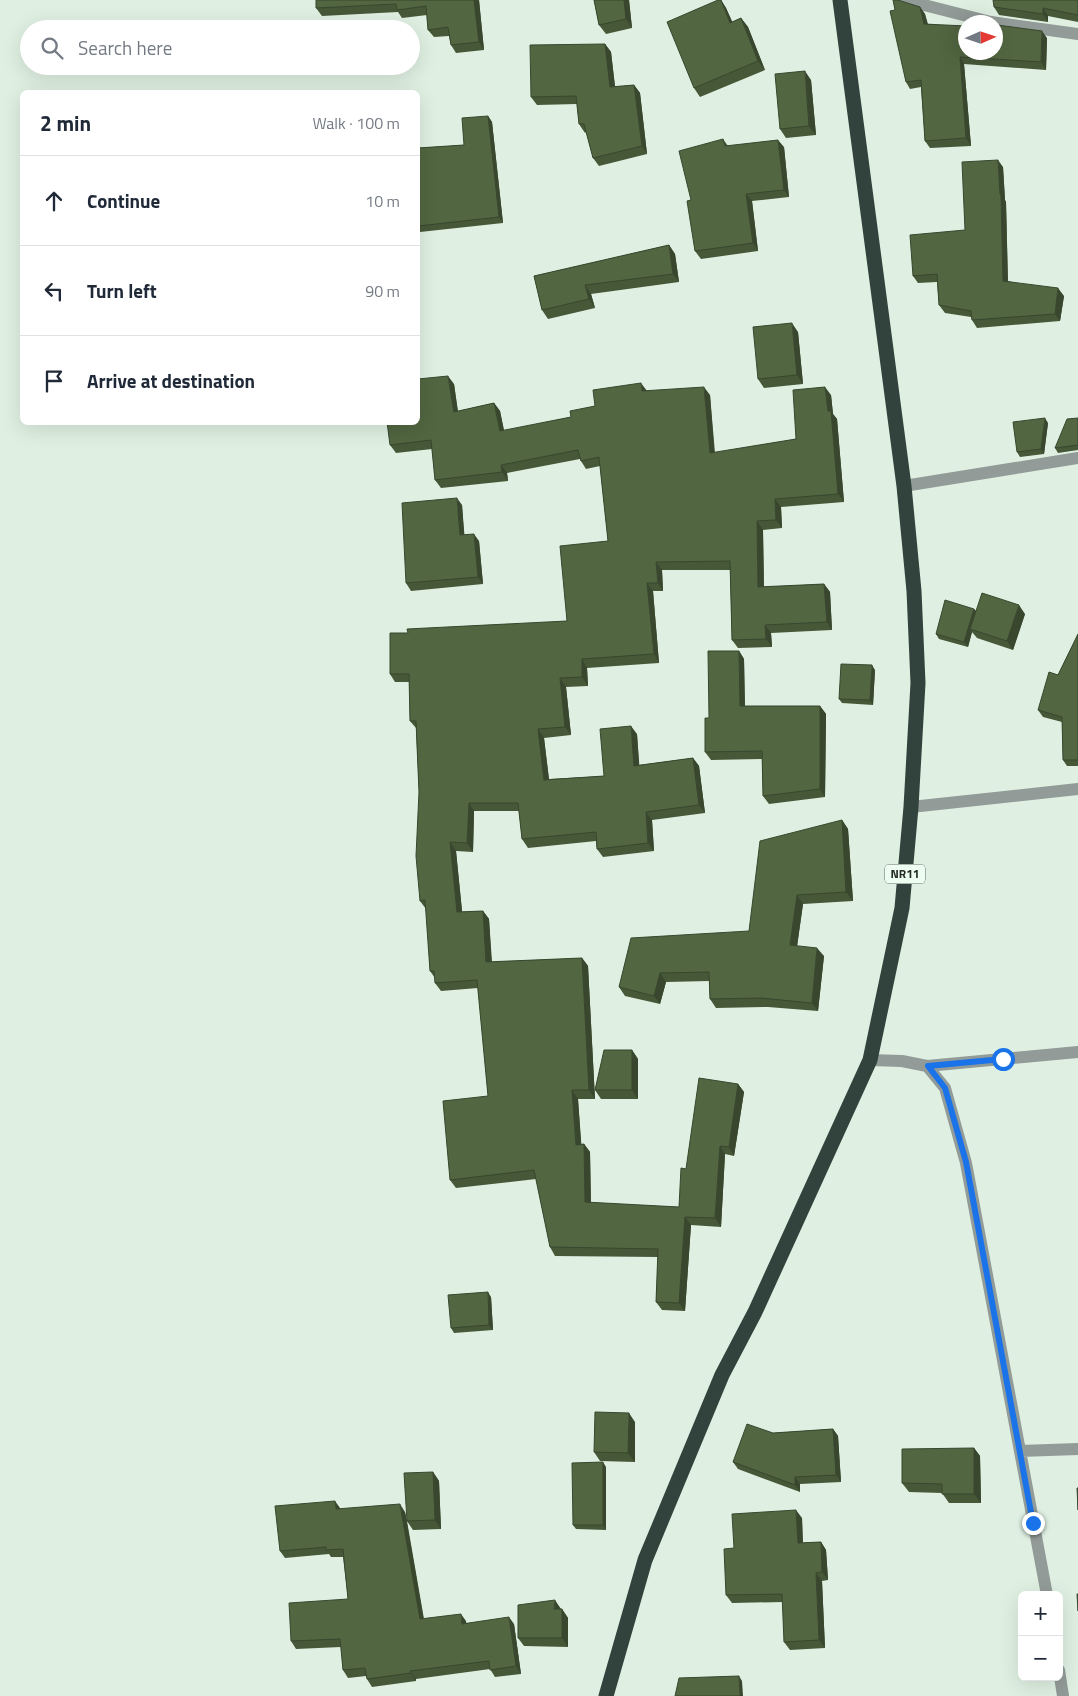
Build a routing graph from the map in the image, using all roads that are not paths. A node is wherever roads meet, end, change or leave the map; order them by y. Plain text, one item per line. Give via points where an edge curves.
1 (840, 0) edge
2 (904, 0) edge
3 (1078, 34) edge
4 (1078, 458) edge
5 (904, 486) junction
6 (1078, 789) edge
7 (910, 807) junction
8 (1078, 1052) edge
9 (870, 1060) junction
10 (928, 1066) junction
11 (1078, 1449) edge
12 (1020, 1452) junction
13 (1046, 1591) edge
14 (1061, 1681) edge
15 (606, 1696) edge
16 (1063, 1696) edge

1 - 5 highway, NR11
2 - 3 street via 992,22
4 - 5 street
5 - 7 highway, NR11 via 914,591 918,683
6 - 7 street
7 - 9 highway, NR11 via 902,908
8 - 10 street
9 - 10 street
9 - 15 highway, NR11 via 756,1312 722,1375 645,1560
10 - 12 street via 945,1088 966,1162
11 - 12 street
12 - 13 street
14 - 16 street

